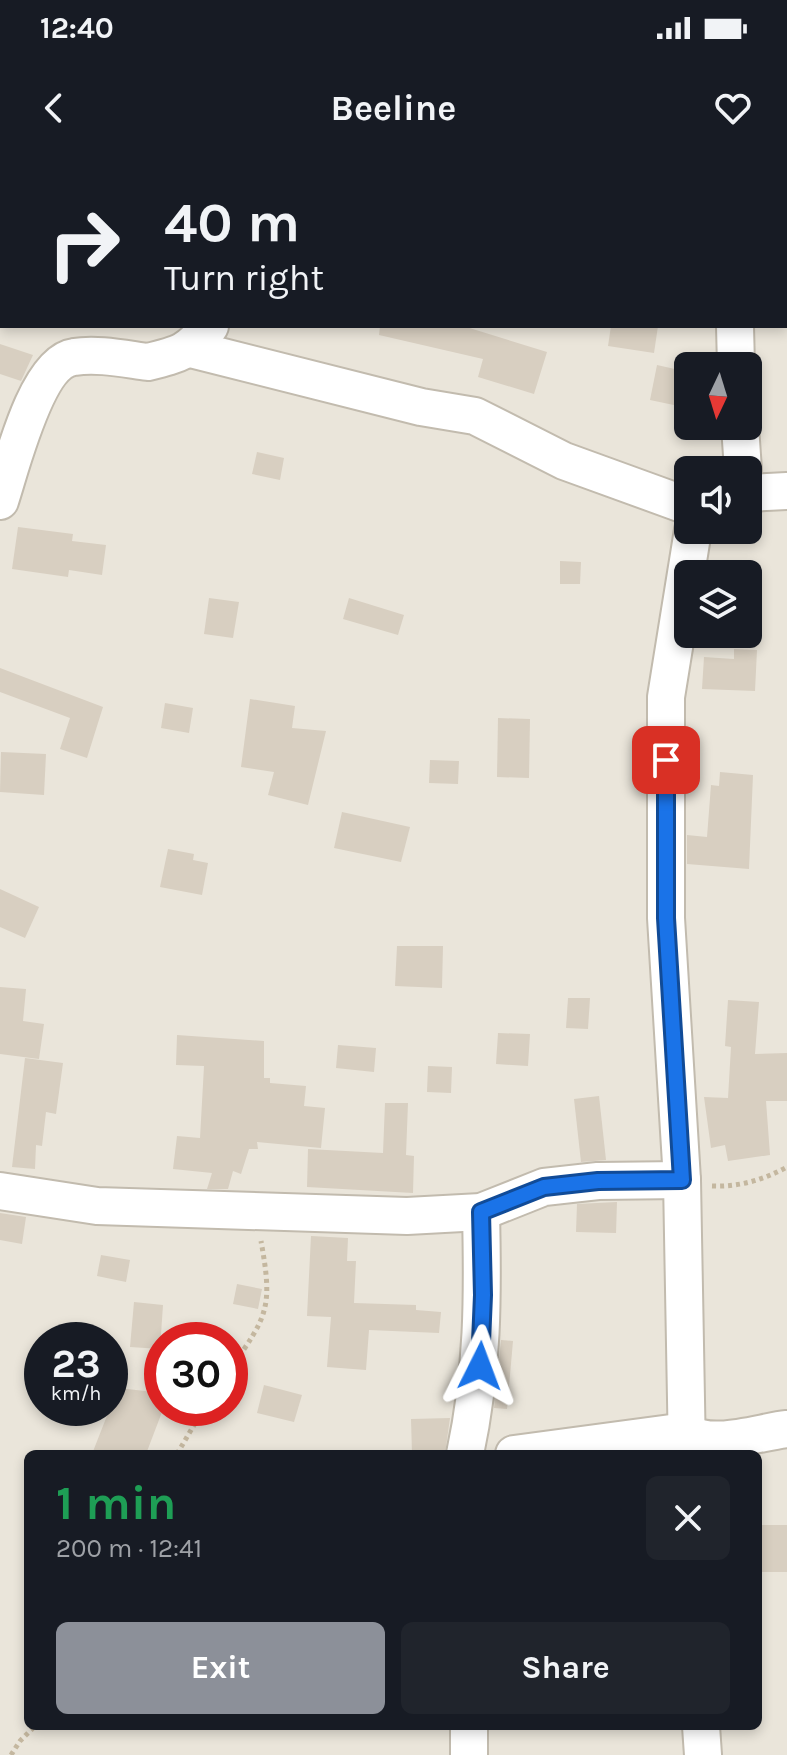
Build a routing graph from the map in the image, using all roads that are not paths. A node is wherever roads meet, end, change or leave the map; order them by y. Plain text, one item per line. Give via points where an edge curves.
1 (735, 328) edge
2 (201, 338) edge
3 (736, 352) edge
4 (787, 491) edge
5 (762, 492) edge
6 (0, 501) edge
7 (674, 501) edge
8 (691, 544) edge
9 (682, 1180) junction
10 (0, 1191) edge
11 (481, 1212) junction
12 (787, 1429) edge
13 (687, 1443) edge
14 (466, 1450) edge
15 (533, 1450) edge
16 (469, 1730) edge
17 (701, 1730) edge
18 (469, 1755) edge
19 (703, 1755) edge

1 - 3 street
2 - 6 street via 148,362 72,357 59,363 31,409
2 - 7 street via 421,407 475,416 564,461
4 - 5 street
8 - 9 street via 666,697 666,918
9 - 11 street via 544,1187
9 - 13 street
10 - 11 street via 97,1206 407,1216
11 - 14 street via 480,1366
12 - 13 street via 709,1440 693,1436
13 - 15 street
16 - 18 street
17 - 19 street

